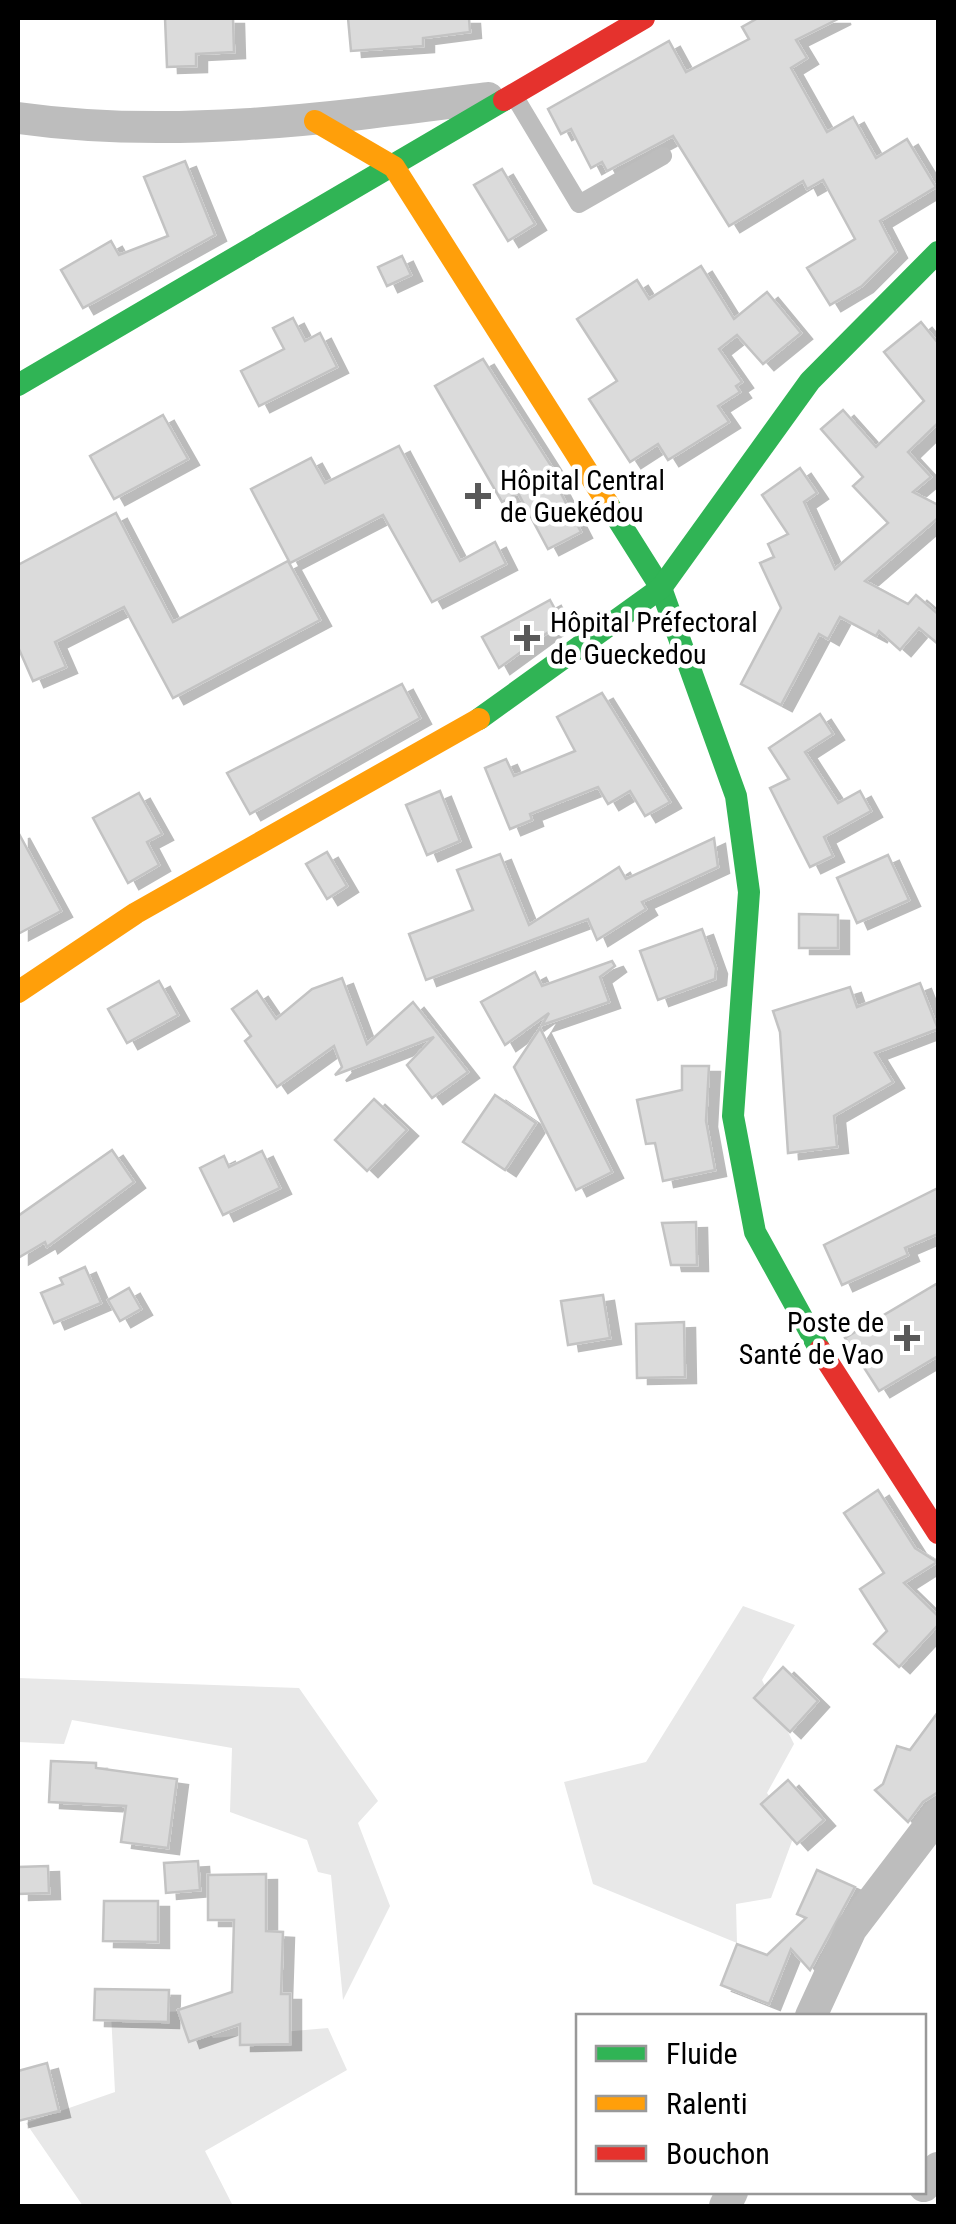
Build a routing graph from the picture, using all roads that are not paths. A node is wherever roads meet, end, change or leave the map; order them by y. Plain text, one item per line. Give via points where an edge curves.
1 (644, 18) edge
2 (513, 95) junction
3 (18, 118) edge
4 (316, 121) junction
5 (663, 156) dead end
6 (394, 167) junction
7 (938, 252) edge
8 (18, 385) edge
9 (662, 588) junction
10 (18, 992) edge
11 (938, 1533) edge
12 (938, 1816) edge
13 (812, 2014) edge

1 - 2 main road
2 - 4 street
2 - 5 lane via 580,204
2 - 6 main road
3 - 4 street via 79,127
4 - 6 main road
6 - 8 main road
6 - 9 main road
7 - 9 main road via 810,381
9 - 10 main road via 484,716 136,913
9 - 11 main road via 736,796 750,892 733,1116 756,1232 804,1326
12 - 13 street via 851,1929

